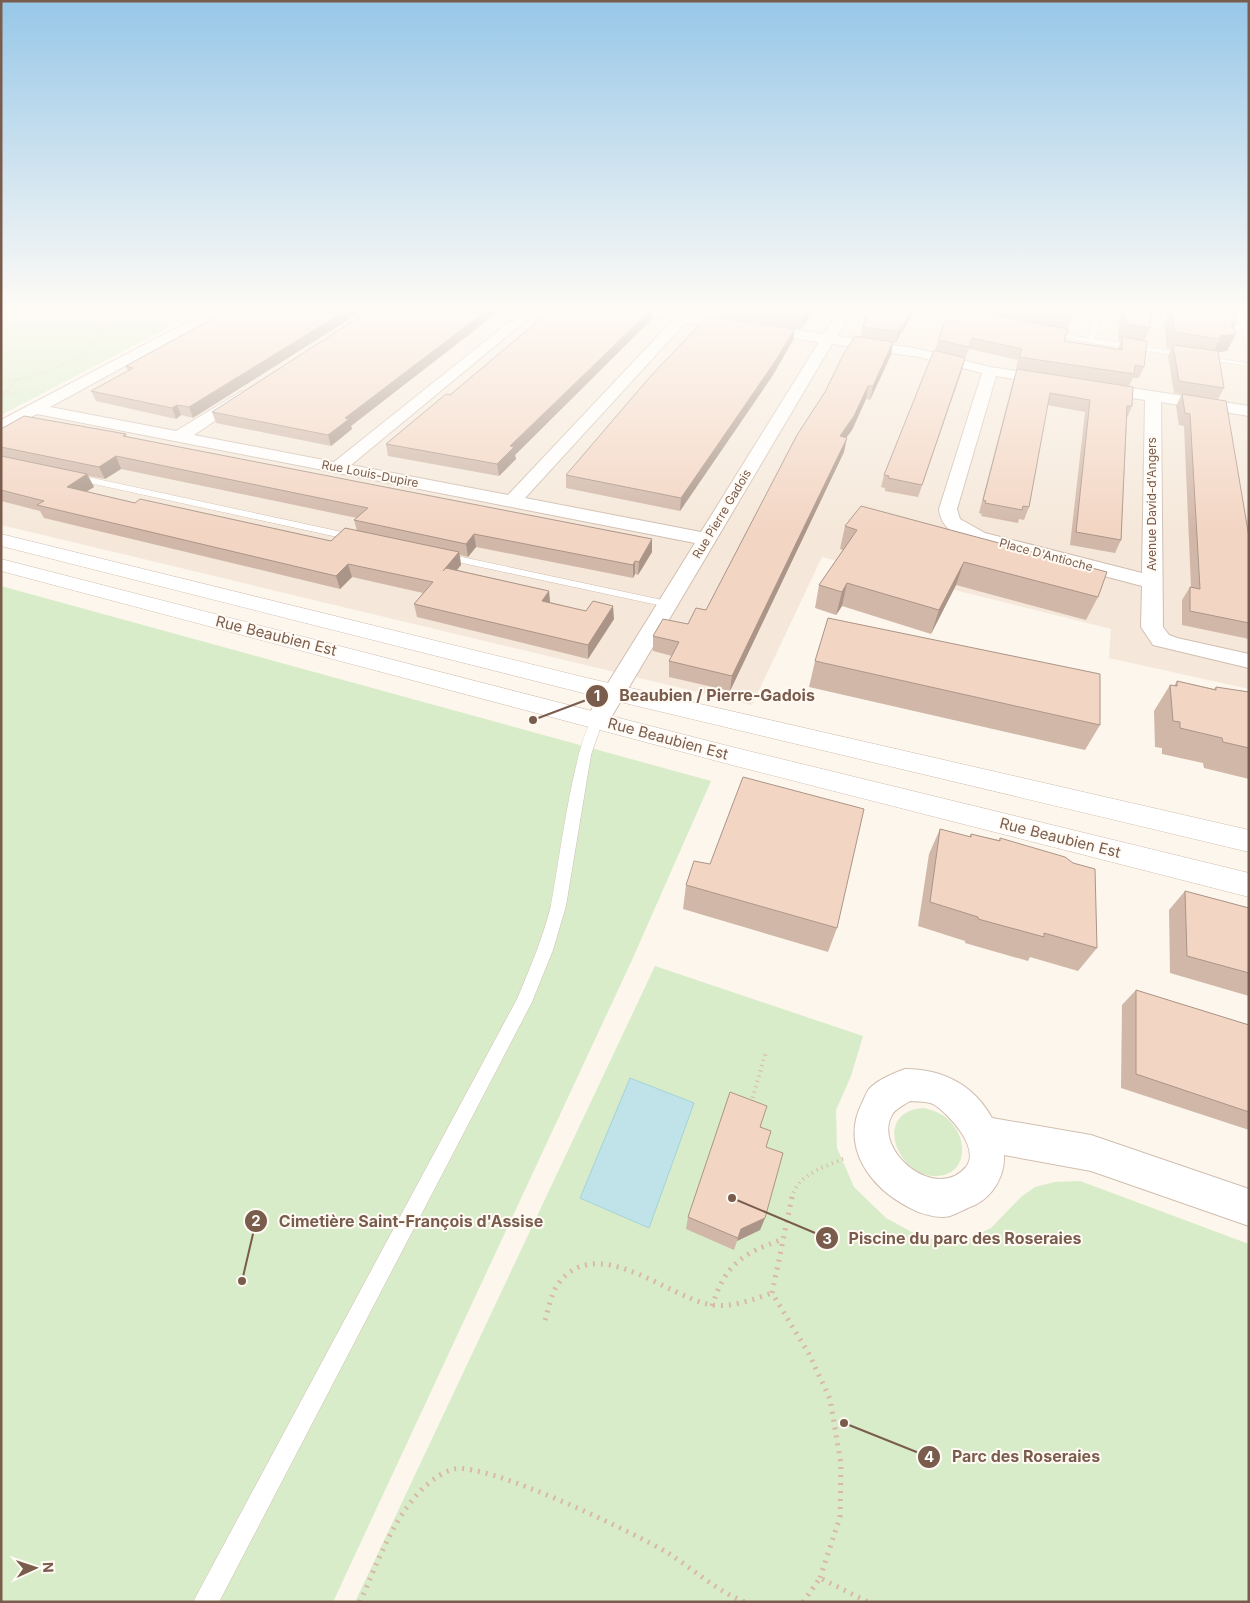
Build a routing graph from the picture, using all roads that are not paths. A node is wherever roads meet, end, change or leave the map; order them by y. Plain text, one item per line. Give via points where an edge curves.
1 (84, 383) edge
2 (442, 383) edge
3 (622, 383) edge
4 (801, 383) edge
5 (986, 383) edge
6 (257, 386) edge
7 (1085, 386) edge
8 (1153, 396) junction
9 (35, 409) junction
10 (1249, 411) edge
11 (1, 427) edge
12 (179, 437) junction
13 (337, 468) junction
14 (60, 474) edge
15 (512, 502) junction
16 (363, 539) edge
17 (706, 539) junction
18 (1, 540) edge
19 (431, 554) edge
20 (1, 565) edge
21 (1152, 582) junction
22 (667, 604) junction
23 (370, 632) junction
24 (348, 654) junction
25 (1249, 661) edge
26 (613, 692) junction
27 (597, 720) junction
28 (1124, 810) junction
29 (1249, 841) edge
30 (1127, 855) junction
31 (1249, 885) edge
32 (982, 1134) dead end
33 (1249, 1208) edge
34 (204, 1602) edge

1 - 9 street
2 - 13 street
3 - 15 street
4 - 17 street, Rue Pierre Gadois
5 - 21 street, Place D'Antioche via 948,509 953,525 978,537
6 - 12 street
7 - 8 street
8 - 10 street
8 - 21 street, Avenue David-d'Angers
9 - 11 street
9 - 12 street, Rue Louis-Dupire
12 - 13 street, Rue Louis-Dupire
13 - 15 street, Rue Louis-Dupire
14 - 16 lane
15 - 17 street, Rue Louis-Dupire
17 - 22 street, Rue Pierre Gadois
18 - 23 street, Rue Beaubien Est
19 - 22 lane
20 - 24 street, Rue Beaubien Est
21 - 25 street via 1152,627 1161,640
22 - 26 street, Rue Pierre Gadois
23 - 24 street
23 - 26 street, Rue Beaubien Est
24 - 27 street, Rue Beaubien Est
26 - 27 street, Rue Pierre Gadois
26 - 28 street, Rue Beaubien Est
27 - 30 street, Rue Beaubien Est
27 - 34 lane via 584,755 558,906 546,950 524,1002
28 - 29 street, Rue Beaubien Est
28 - 30 street
30 - 31 street, Rue Beaubien Est
32 - 33 street via 1091,1153

